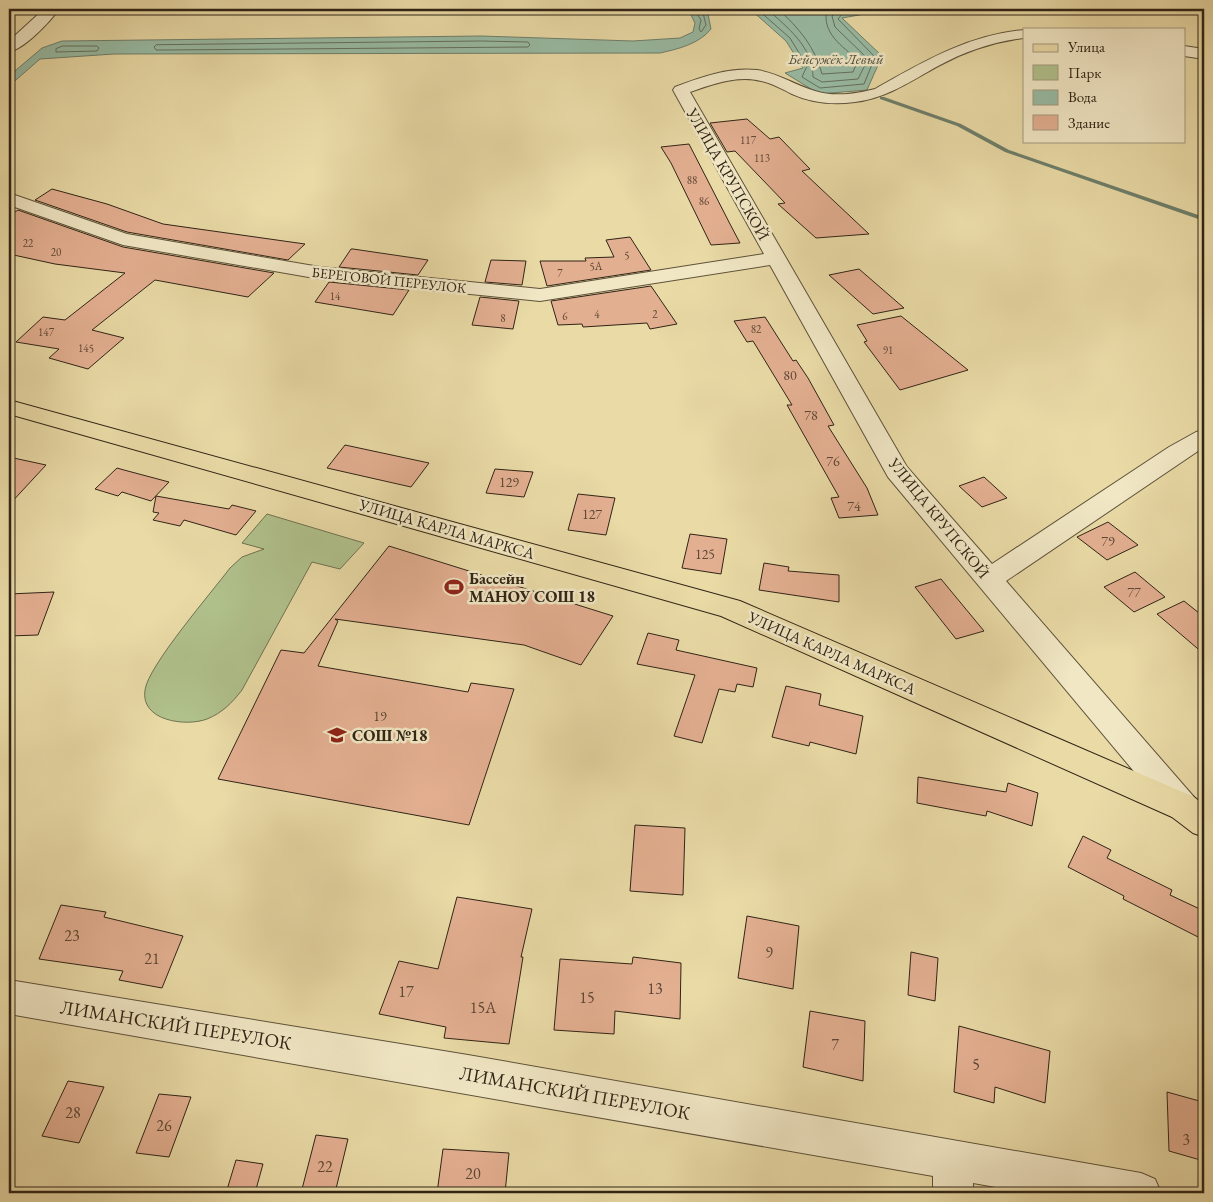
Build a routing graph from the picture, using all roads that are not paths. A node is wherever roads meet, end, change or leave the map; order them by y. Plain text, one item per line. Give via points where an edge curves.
1 (52, 9) edge
2 (1023, 34) edge
3 (9, 48) edge
4 (1186, 51) edge
5 (1204, 54) edge
6 (9, 199) edge
7 (776, 258) junction
8 (9, 407) edge
9 (1204, 437) edge
10 (989, 579) junction
11 (1194, 815) edge
12 (9, 997) edge
13 (953, 1177) edge
14 (1140, 1193) edge

1 - 3 street
2 - 7 street, УЛИЦА КРУПСКОЙ via 969,44 869,96 813,96 757,75 736,74 682,90
4 - 5 street
6 - 7 street, БЕРЕГОВОЙ ПЕРЕУЛОК via 123,239 320,273 540,295
7 - 10 street, УЛИЦА КРУПСКОЙ via 897,471
8 - 11 main road, УЛИЦА КАРЛА МАРКСА via 730,608
9 - 10 street
10 - 11 street, УЛИЦА КРУПСКОЙ
12 - 13 street, ЛИМАНСКИЙ ПЕРЕУЛОК via 468,1074
13 - 14 street, ЛИМАНСКИЙ ПЕРЕУЛОК

